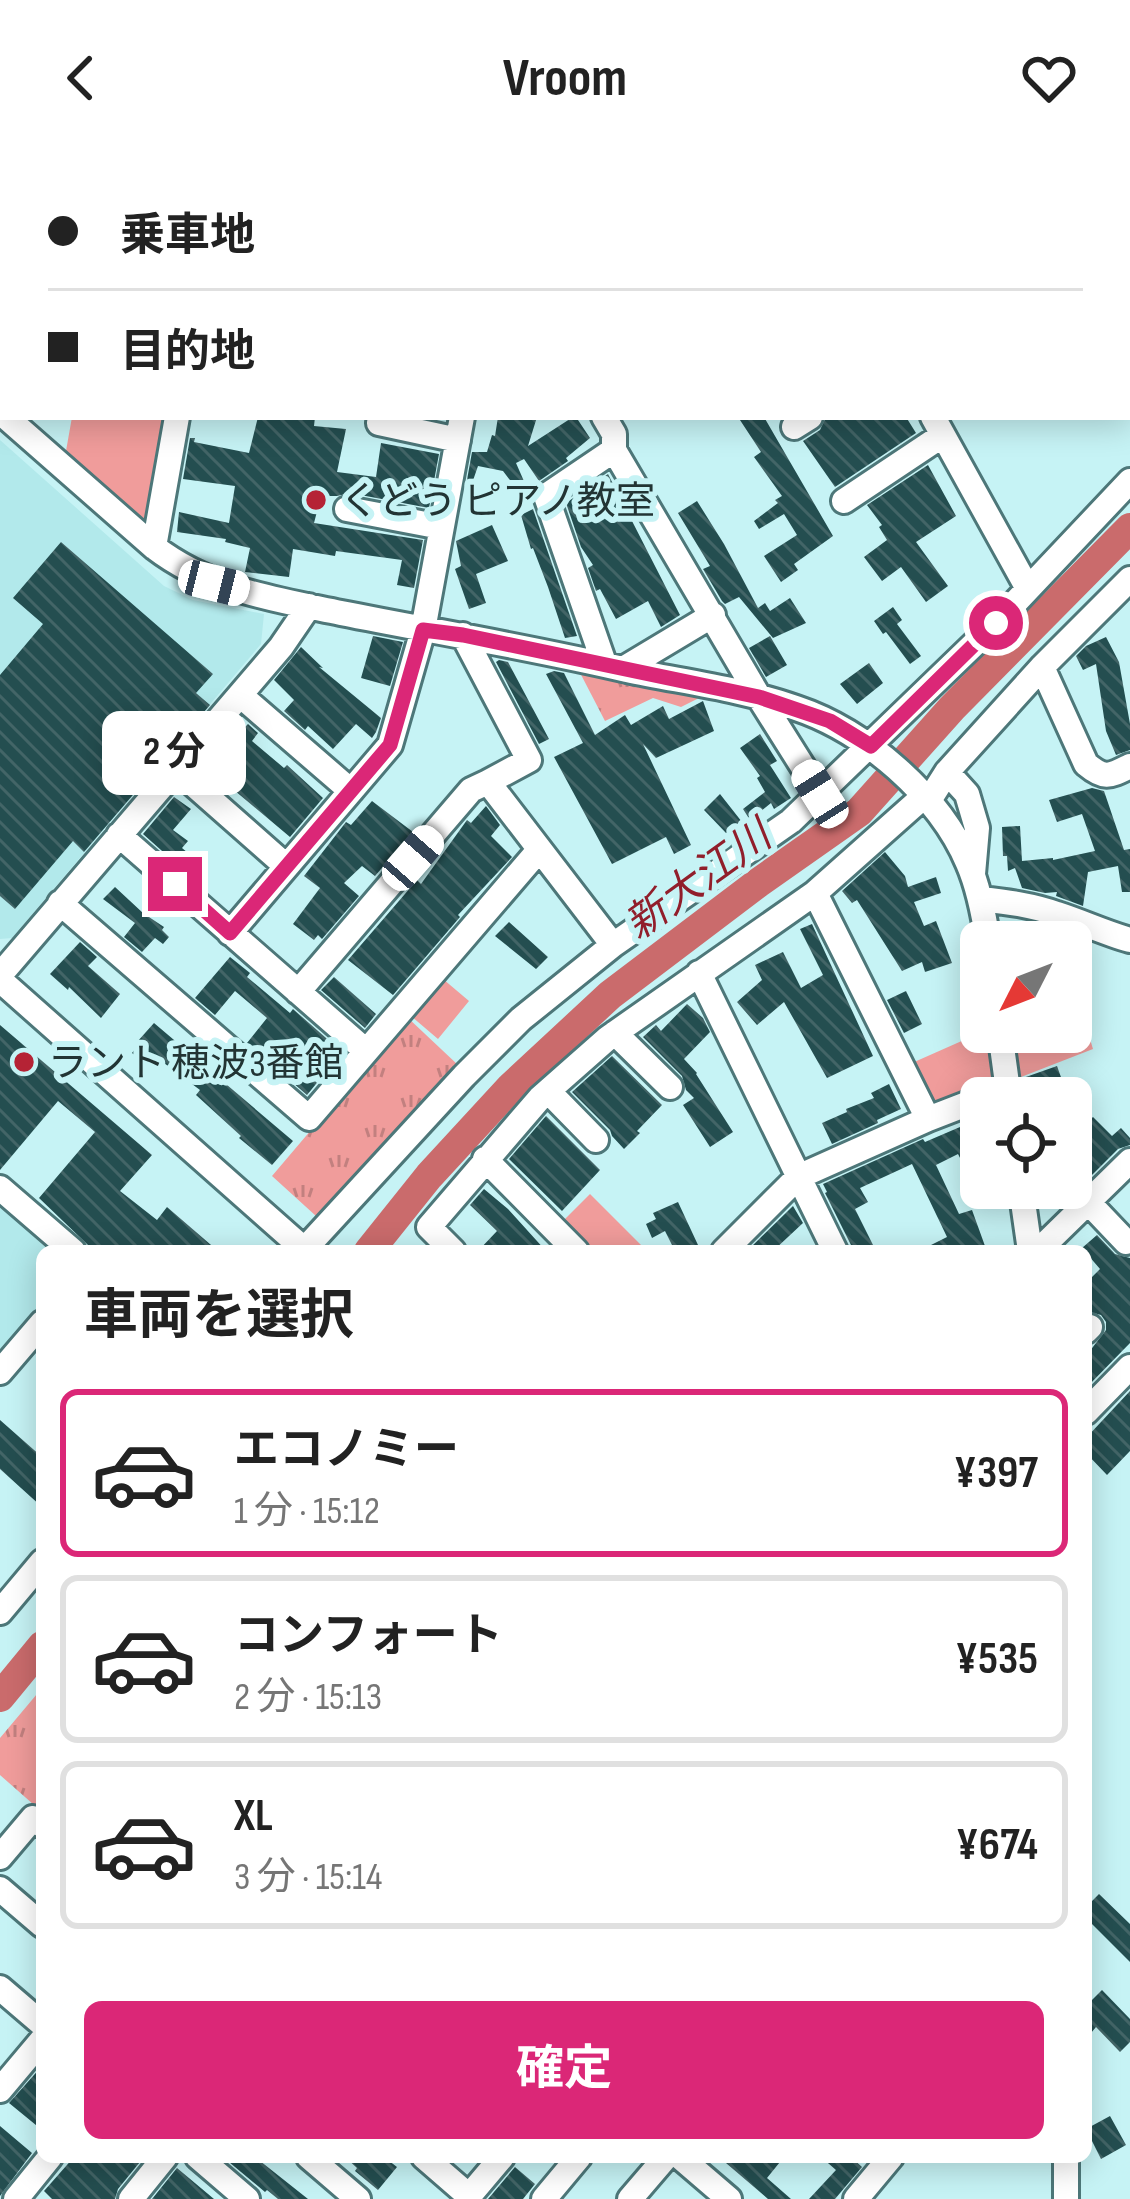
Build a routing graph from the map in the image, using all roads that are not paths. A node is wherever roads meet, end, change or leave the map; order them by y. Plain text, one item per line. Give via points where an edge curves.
1 (10, 420) edge
2 (176, 420) edge
3 (606, 420) edge
4 (379, 423) dead end
5 (938, 426) edge
6 (460, 428) edge
7 (614, 450) junction
8 (1130, 481) edge
9 (844, 501) dead end
10 (347, 509) dead end
11 (441, 526) junction
12 (154, 547) junction
13 (1130, 579) edge
14 (1027, 587) junction
15 (309, 606) junction
16 (713, 616) junction
17 (423, 630) junction
18 (463, 635) junction
19 (614, 666) junction
20 (1042, 667) junction
21 (239, 695) junction
22 (759, 697) junction
23 (876, 750) junction
24 (1130, 766) edge
25 (176, 769) junction
26 (947, 772) junction
27 (488, 782) junction
28 (351, 791) junction
29 (820, 794) junction
30 (922, 796) junction
31 (119, 835) junction
32 (539, 850) junction
33 (286, 866) junction
34 (977, 887) junction
35 (815, 892) junction
36 (60, 903) junction
37 (984, 921) edge
38 (230, 933) junction
39 (1130, 940) edge
40 (613, 945) junction
41 (699, 973) junction
42 (0, 978) edge
43 (298, 992) junction
44 (615, 1033) junction
45 (366, 1051) junction
46 (670, 1087) dead end
47 (548, 1091) junction
48 (960, 1108) edge
49 (928, 1118) junction
50 (596, 1140) dead end
51 (485, 1159) junction
52 (1128, 1167) edge
53 (798, 1177) junction
54 (0, 1188) edge
55 (1092, 1198) edge
56 (1092, 1206) edge
57 (1025, 1209) edge
58 (1080, 1209) edge
59 (1126, 1242) dead end
60 (67, 1245) edge
61 (298, 1245) edge
62 (309, 1245) edge
63 (447, 1245) edge
64 (570, 1245) edge
65 (730, 1245) edge
66 (832, 1245) edge
67 (1033, 1245) edge
68 (1041, 1245) edge
69 (36, 1330) edge
70 (1130, 1367) edge
71 (0, 1372) edge
72 (1092, 1406) edge
73 (36, 1569) edge
74 (0, 1612) edge
75 (36, 1820) edge
76 (0, 1857) edge
77 (0, 1888) edge
78 (36, 1920) edge
79 (0, 1988) edge
80 (36, 2019) edge
81 (36, 2047) edge
82 (0, 2090) edge
83 (45, 2163) edge
84 (160, 2163) edge
85 (205, 2163) edge
86 (317, 2163) edge
87 (431, 2163) edge
88 (497, 2163) edge
89 (574, 2163) edge
90 (661, 2163) edge
91 (687, 2163) edge
92 (886, 2163) edge
93 (1066, 2163) edge
94 (243, 2198) edge
95 (16, 2199) edge
96 (130, 2199) edge
97 (358, 2199) edge
98 (544, 2199) edge
99 (630, 2199) edge
100 (729, 2199) edge
101 (856, 2199) edge
102 (1066, 2199) edge

1 - 12 street
2 - 12 street
3 - 7 street
4 - 6 street
5 - 9 street
5 - 14 street
6 - 11 street
7 - 16 street
7 - 19 street via 546,496
8 - 14 street
10 - 11 street
11 - 17 street
12 - 15 street via 214,583
13 - 20 street
14 - 23 street
15 - 17 street
15 - 21 street
16 - 19 street
16 - 22 street
17 - 18 street
17 - 28 street via 390,745
18 - 19 street
18 - 27 street via 529,760
19 - 22 street
20 - 24 street via 1086,764 1111,776
20 - 26 street
21 - 25 street
21 - 28 street
22 - 23 street via 830,721
22 - 29 street
23 - 29 street
23 - 30 street
25 - 31 street
25 - 33 street
26 - 30 street
26 - 34 street via 967,794 977,828
27 - 32 street
27 - 43 street via 471,790
28 - 33 street
29 - 40 street
30 - 34 street via 951,832
30 - 35 street
31 - 36 street
31 - 38 street
32 - 40 street
32 - 45 street
33 - 38 street
34 - 37 street
34 - 39 street
35 - 41 street
35 - 49 street
36 - 42 street
36 - 45 street via 309,1118
38 - 43 street
40 - 62 street via 521,1019
41 - 44 street
41 - 53 street
42 - 61 street
43 - 45 street
44 - 46 street
44 - 47 street
47 - 50 street
47 - 51 street
48 - 49 street
49 - 53 street
51 - 63 street via 429,1227
51 - 64 street
52 - 55 street
53 - 65 street
53 - 66 street
54 - 60 street
56 - 59 street
57 - 67 street
58 - 68 street
69 - 71 street
70 - 72 street
73 - 74 street
75 - 76 street
77 - 78 street
79 - 80 street
81 - 82 street
83 - 95 street
84 - 96 street
85 - 94 street
86 - 97 street
87 - 88 street via 469,2196
89 - 98 street
90 - 99 street
91 - 100 street
92 - 101 street
93 - 102 street

